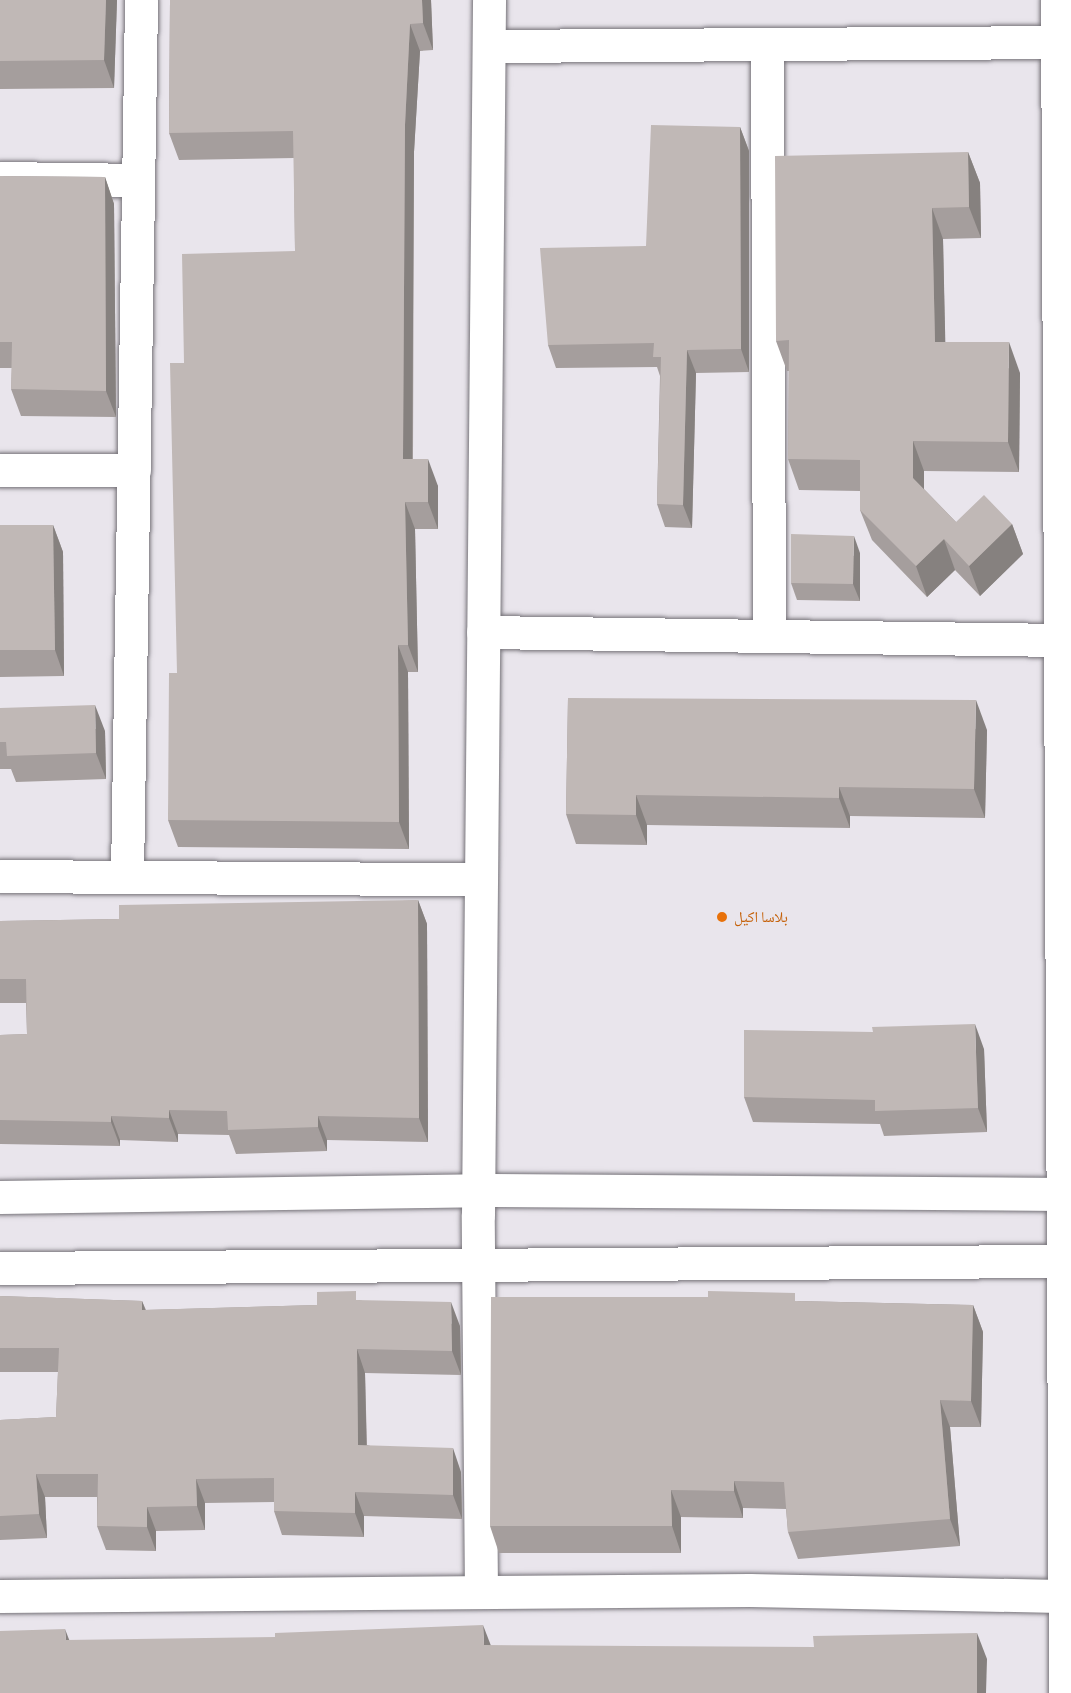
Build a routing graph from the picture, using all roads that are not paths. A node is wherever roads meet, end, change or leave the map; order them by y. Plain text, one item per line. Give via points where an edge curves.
1 (141, 0) edge
2 (489, 0) edge
3 (1057, 0) edge
4 (1058, 42) junction
5 (767, 44) junction
6 (489, 46) junction
7 (0, 178) edge
8 (138, 180) junction
9 (134, 470) junction
10 (0, 471) edge
11 (483, 632) junction
12 (769, 636) junction
13 (1060, 640) junction
14 (127, 875) junction
15 (0, 876) edge
16 (481, 879) junction
17 (479, 1190) junction
18 (1063, 1194) junction
19 (0, 1197) edge
20 (1063, 1261) junction
21 (480, 1264) junction
22 (0, 1268) edge
23 (481, 1592) junction
24 (0, 1596) edge
25 (1068, 1596) edge
26 (1065, 1693) edge

1 - 8 main road
2 - 6 main road
3 - 4 main road
4 - 5 main road
4 - 13 main road
5 - 6 main road
5 - 12 main road
6 - 11 main road
7 - 8 main road
8 - 9 main road
9 - 10 main road
9 - 14 main road
11 - 12 main road
11 - 16 main road
12 - 13 main road
13 - 18 main road
14 - 15 main road
14 - 16 main road
16 - 17 main road
17 - 18 main road
17 - 19 main road
17 - 21 main road
18 - 20 main road
20 - 21 main road
20 - 25 main road
21 - 22 main road
21 - 23 main road
23 - 24 main road
23 - 25 main road
25 - 26 main road

